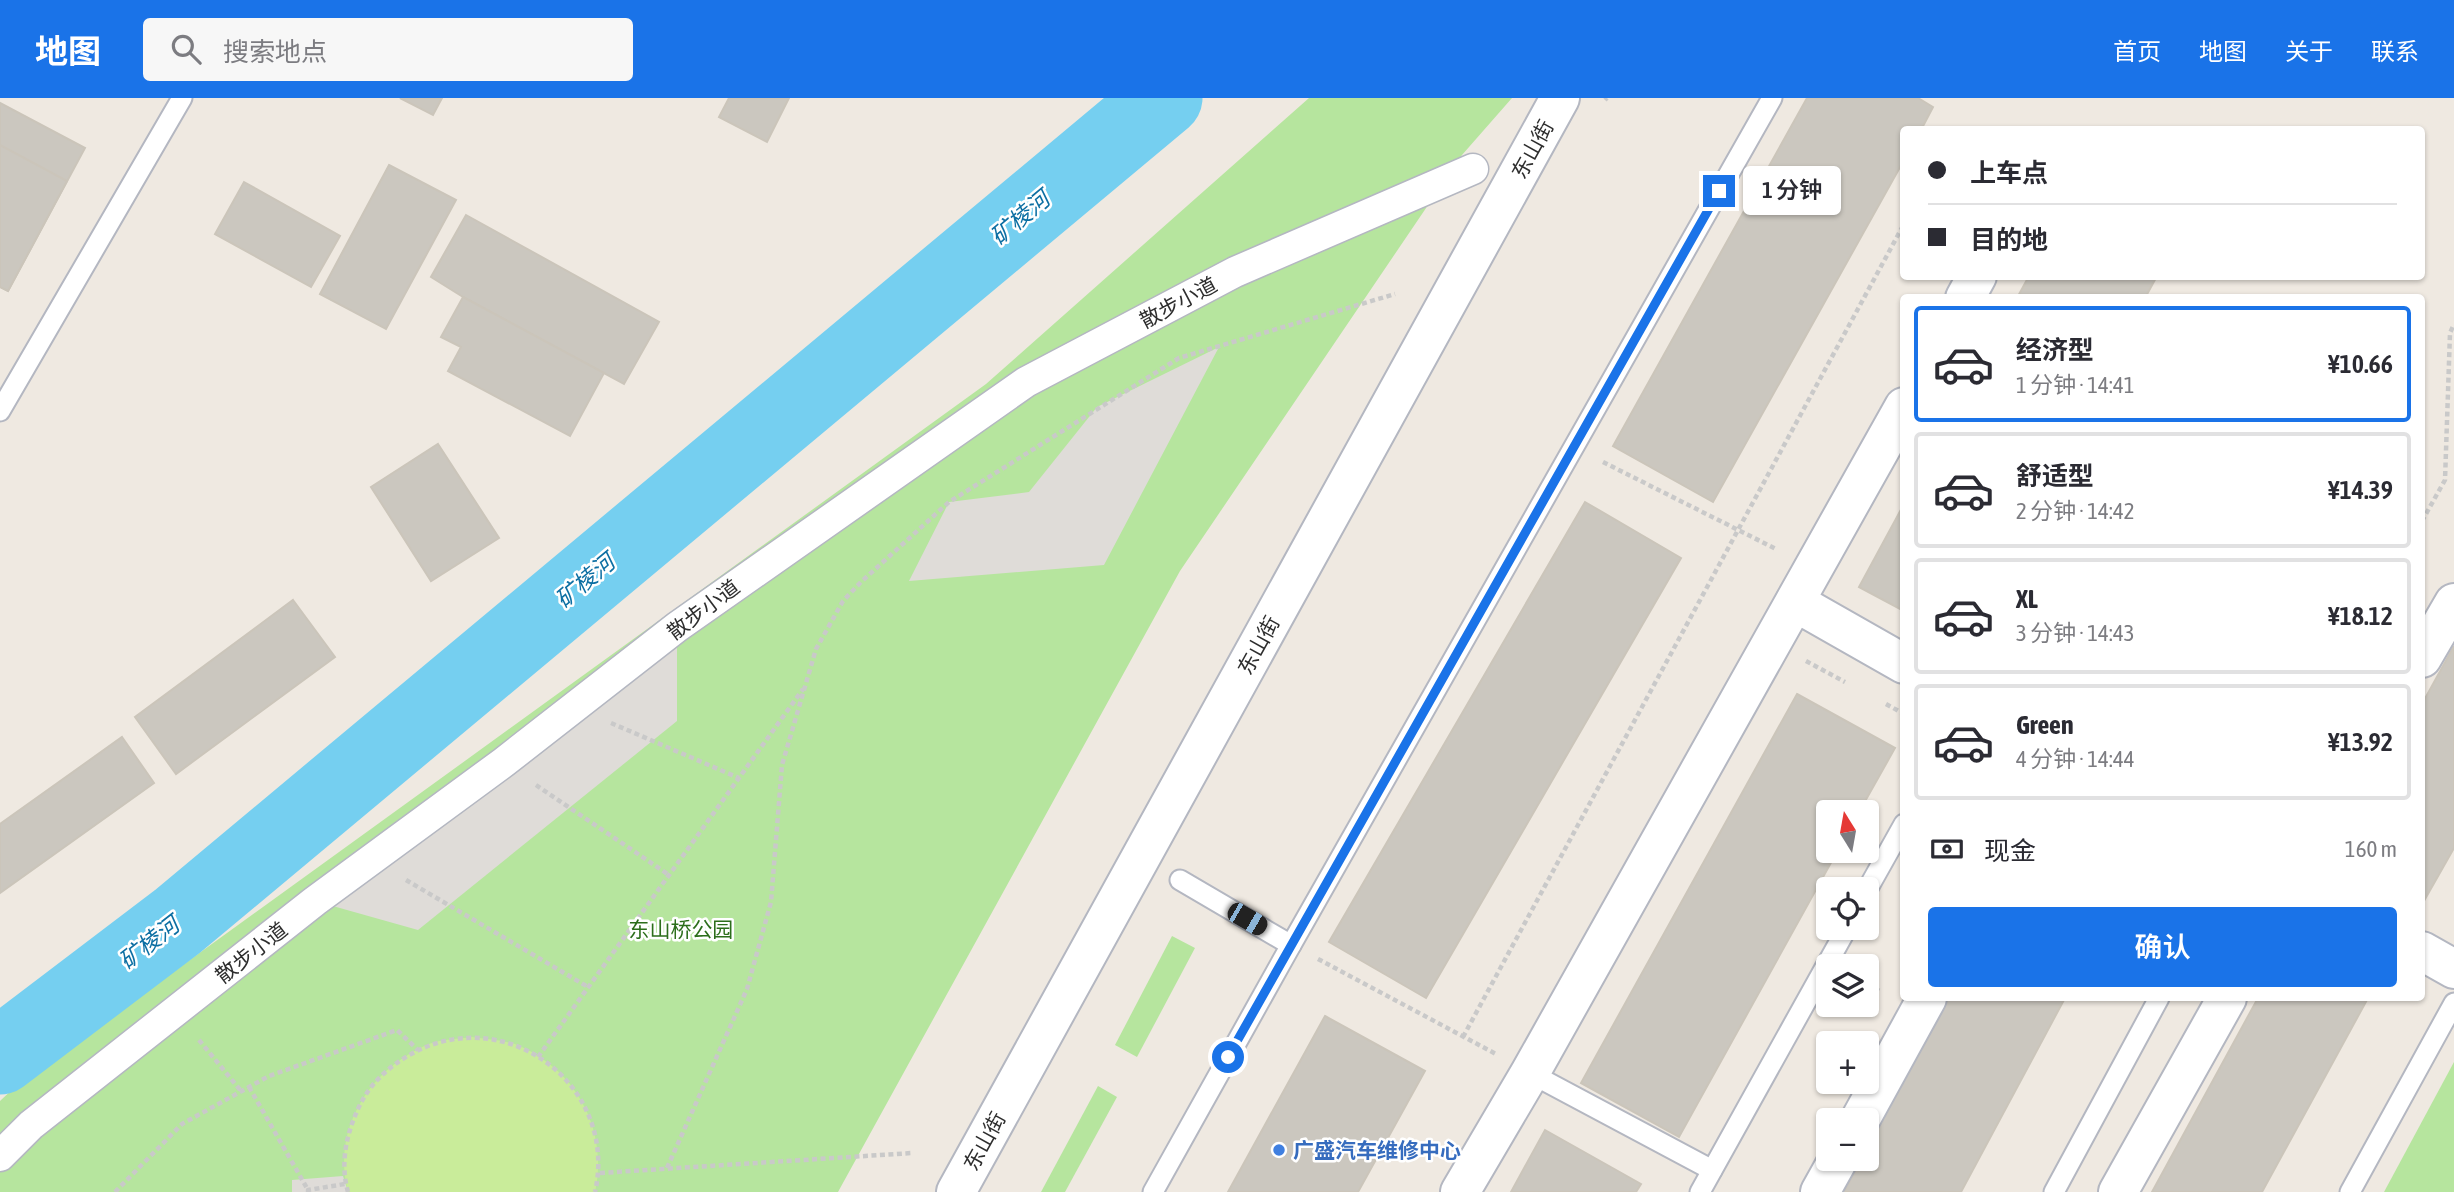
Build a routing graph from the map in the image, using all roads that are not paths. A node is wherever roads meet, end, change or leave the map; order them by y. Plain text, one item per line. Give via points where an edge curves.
1 (182, 98) edge
2 (1560, 98) edge
3 (1772, 98) edge
4 (1473, 169) dead end
5 (0, 411) edge
6 (1900, 414) edge
7 (1795, 602) junction
8 (2454, 603) edge
9 (2425, 653) edge
10 (1900, 662) edge
11 (1900, 831) edge
12 (1874, 877) edge
13 (1180, 880) dead end
14 (1839, 940) edge
15 (1292, 945) junction
16 (2425, 953) edge
17 (2454, 969) edge
18 (1925, 1001) edge
19 (2157, 1001) edge
20 (2225, 1001) edge
21 (2454, 1003) edge
22 (1530, 1073) junction
23 (1867, 1108) edge
24 (0, 1156) edge
25 (1712, 1170) junction
26 (1832, 1171) edge
27 (956, 1192) edge
28 (1153, 1192) edge
29 (1460, 1192) edge
30 (1700, 1192) edge
31 (1820, 1192) edge
32 (2054, 1192) edge
33 (2118, 1192) edge
34 (2350, 1192) edge

1 - 5 lane
2 - 27 street, 东山街
3 - 15 lane
4 - 24 street, 散步小道 via 1235,272 1026,382 726,591 315,901 31,1125
6 - 7 street
7 - 10 street
7 - 22 street
8 - 9 street
11 - 12 lane
13 - 15 lane
14 - 25 lane
15 - 28 lane
16 - 17 street
18 - 23 street
19 - 32 lane
20 - 33 street
21 - 34 lane
22 - 25 lane
22 - 29 street
25 - 30 lane
26 - 31 street

